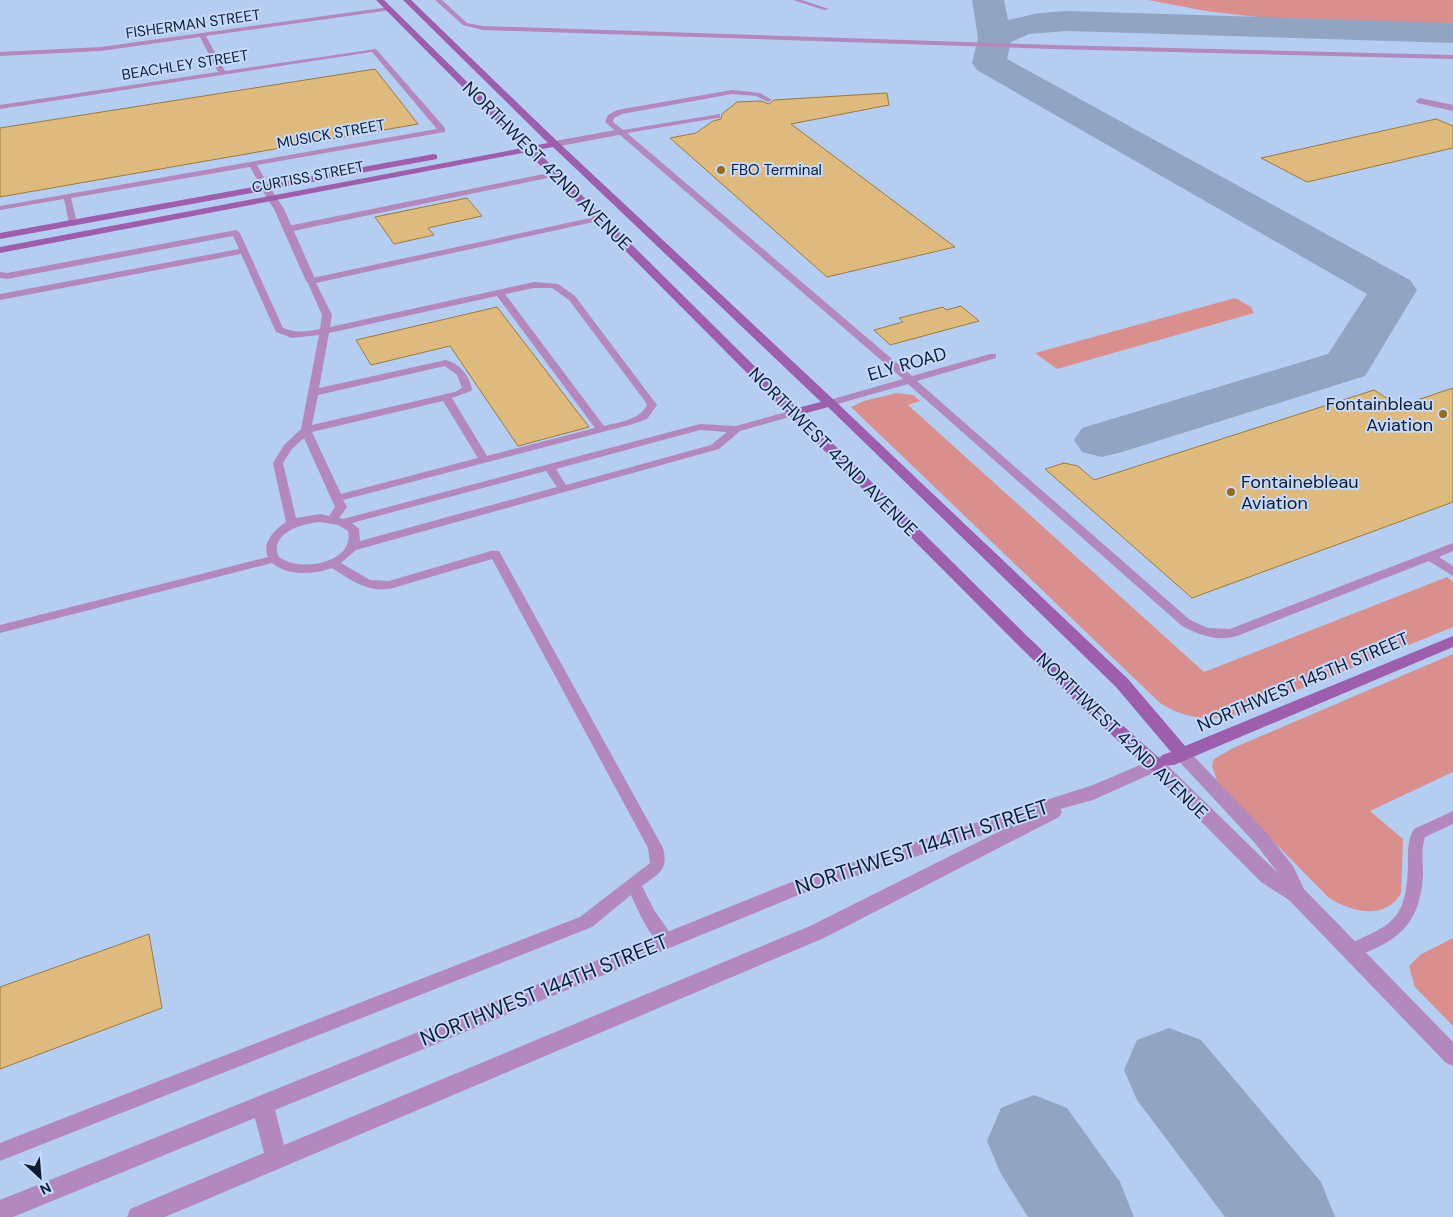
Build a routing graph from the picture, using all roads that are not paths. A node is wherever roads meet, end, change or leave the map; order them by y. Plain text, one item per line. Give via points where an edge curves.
1 (380, 0) edge
2 (438, 0) edge
3 (796, 0) edge
4 (402, 6) edge
5 (826, 9) dead end
6 (202, 35) junction
7 (374, 50) joint
8 (0, 54) edge
9 (1453, 57) edge
10 (223, 74) junction
11 (768, 100) dead end
12 (1420, 101) dead end
13 (0, 107) edge
14 (1453, 108) edge
15 (717, 116) dead end
16 (612, 124) junction
17 (621, 132) junction
18 (552, 140) junction
19 (520, 141) junction
20 (478, 149) dead end
21 (528, 149) junction
22 (441, 156) dead end
23 (252, 164) junction
24 (554, 174) junction
25 (266, 188) junction
26 (67, 196) junction
27 (273, 199) junction
28 (0, 208) edge
29 (600, 218) junction
30 (73, 222) junction
31 (288, 229) junction
32 (0, 236) edge
33 (0, 250) edge
34 (244, 251) junction
35 (0, 276) edge
36 (312, 281) junction
37 (500, 293) junction
38 (0, 297) edge
39 (324, 332) junction
40 (993, 356) dead end
41 (910, 380) junction
42 (312, 393) junction
43 (446, 397) junction
44 (830, 403) junction
45 (793, 413) junction
46 (736, 429) junction
47 (306, 430) junction
48 (602, 430) junction
49 (484, 460) junction
50 (549, 467) junction
51 (563, 488) junction
52 (337, 498) junction
53 (339, 520) junction
54 (292, 524) junction
55 (353, 547) junction
56 (1453, 547) edge
57 (1430, 556) junction
58 (274, 559) junction
59 (332, 563) junction
60 (1453, 572) edge
61 (0, 629) edge
62 (1453, 641) edge
63 (1169, 759) junction
64 (1096, 791) junction
65 (1453, 818) edge
66 (633, 884) junction
67 (1296, 894) junction
68 (667, 940) junction
69 (1351, 951) junction
70 (1453, 1056) edge
71 (263, 1104) junction
72 (0, 1152) edge
73 (276, 1159) junction
74 (0, 1211) edge
75 (138, 1217) edge

1 - 4 street, NORTHWEST 42ND AVENUE
2 - 9 lane via 465,24 483,28
3 - 5 lane
4 - 6 lane, FISHERMAN STREET
4 - 18 street, NORTHWEST 42ND AVENUE
4 - 19 street, NORTHWEST 42ND AVENUE
6 - 8 lane, FISHERMAN STREET via 101,49
6 - 10 lane
7 - 10 lane, BEACHLEY STREET
7 - 23 lane, MUSICK STREET via 442,130
10 - 13 lane, BEACHLEY STREET
11 - 16 lane via 758,94 732,92 620,112 611,117 609,122
12 - 14 street
15 - 17 lane
16 - 17 lane
16 - 18 street, CURTISS STREET
17 - 18 street, CURTISS STREET
17 - 41 lane
18 - 19 street, CURTISS STREET
18 - 21 street, CURTISS STREET
18 - 44 street, NORTHWEST 42ND AVENUE
19 - 20 street, CURTISS STREET
19 - 21 street, NORTHWEST 42ND AVENUE
21 - 24 street, NORTHWEST 42ND AVENUE
21 - 27 street, CURTISS STREET
22 - 25 street, CURTISS STREET
23 - 25 lane
23 - 26 lane
24 - 29 street, NORTHWEST 42ND AVENUE
24 - 31 lane
25 - 27 street
25 - 30 street, CURTISS STREET
26 - 28 lane
26 - 30 lane
27 - 31 street
27 - 33 street, CURTISS STREET
29 - 36 lane
29 - 45 street, NORTHWEST 42ND AVENUE
30 - 32 street, CURTISS STREET
31 - 36 street
34 - 35 lane via 236,233
34 - 38 lane
34 - 39 lane via 279,330 292,334
36 - 39 lane via 327,315
37 - 39 lane
37 - 48 lane
37 - 48 lane via 534,285 561,287 649,398 650,412 640,419
39 - 42 lane
40 - 41 lane, ELY ROAD
41 - 44 lane, ELY ROAD
41 - 57 lane via 1186,624 1200,631 1214,635 1232,633
42 - 43 lane via 446,363 455,366 466,379 467,389
42 - 47 lane
43 - 47 lane
43 - 49 lane
44 - 45 street
44 - 63 street, NORTHWEST 42ND AVENUE via 1122,683
45 - 46 lane
45 - 63 street, NORTHWEST 42ND AVENUE via 1077,693
46 - 50 lane via 700,427
46 - 51 lane via 715,447
47 - 52 lane
47 - 54 lane via 288,446 278,463
48 - 49 lane
49 - 52 lane
50 - 51 lane
50 - 53 lane
51 - 55 lane
52 - 53 lane via 341,507
53 - 54 lane via 306,520
53 - 55 lane via 355,532
54 - 58 lane via 271,544
55 - 59 lane
56 - 57 lane
57 - 60 lane
58 - 59 lane via 281,565 305,570
58 - 61 lane
59 - 66 lane via 358,579 378,586 495,554 655,848 657,866
62 - 63 street, NORTHWEST 145TH STREET
63 - 64 street, NORTHWEST 144TH STREET
63 - 67 street, NORTHWEST 42ND AVENUE via 1268,877
63 - 67 street, NORTHWEST 42ND AVENUE via 1260,837 1287,871
64 - 68 street, NORTHWEST 144TH STREET via 796,888
64 - 73 street, NORTHWEST 144TH STREET via 817,932
65 - 69 lane via 1419,833 1412,903 1406,917 1391,930
66 - 68 lane via 648,914
66 - 72 lane via 586,922
67 - 69 street, NORTHWEST 42ND AVENUE
68 - 71 street, NORTHWEST 144TH STREET
69 - 70 street, NORTHWEST 42ND AVENUE
71 - 73 street
71 - 74 street, NORTHWEST 144TH STREET
73 - 75 street, NORTHWEST 144TH STREET

